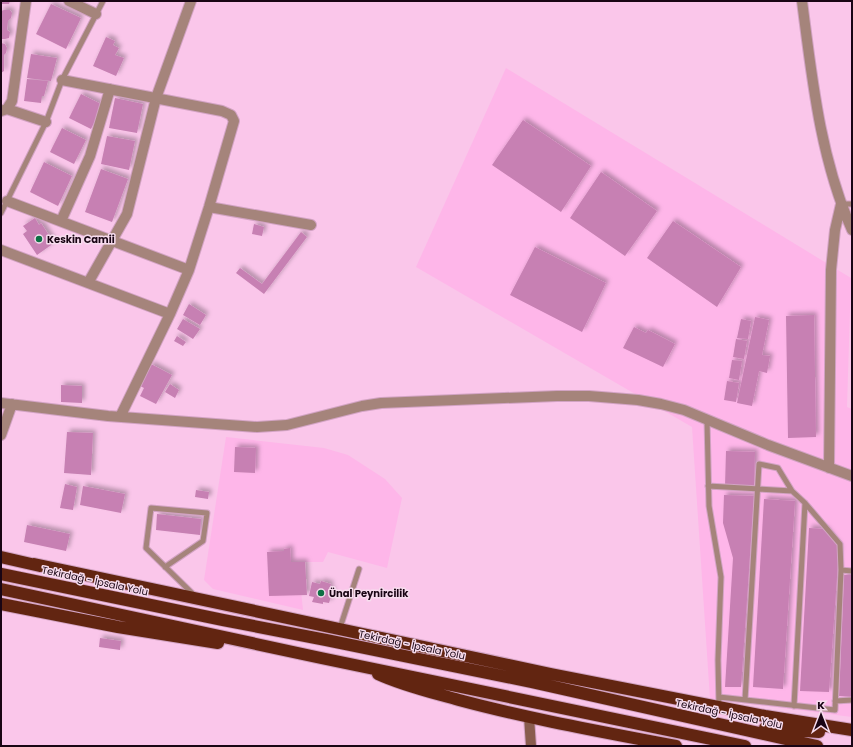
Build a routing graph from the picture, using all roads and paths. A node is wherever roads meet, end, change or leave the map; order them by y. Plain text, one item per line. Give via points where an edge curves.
1 (26, 1) edge
2 (69, 1) edge
3 (103, 1) edge
4 (191, 1) edge
5 (802, 1) edge
6 (96, 14) junction
7 (62, 80) junction
8 (110, 89) junction
9 (156, 98) junction
10 (4, 110) edge
11 (46, 122) junction
12 (7, 201) junction
13 (841, 204) junction
14 (852, 204) edge
15 (209, 207) junction
16 (1, 213) edge
17 (61, 222) junction
18 (311, 225) dead end
19 (852, 230) edge
20 (112, 241) junction
21 (1, 250) edge
22 (189, 270) junction
23 (88, 283) junction
24 (170, 314) junction
25 (1, 402) edge
26 (12, 404) junction
27 (120, 417) junction
28 (707, 420) junction
29 (1, 435) edge
30 (830, 468) junction
31 (852, 476) edge
32 (708, 486) junction
33 (758, 489) junction
34 (792, 491) junction
35 (805, 503) junction
36 (1, 557) edge
37 (34, 564) junction
38 (165, 567) junction
39 (359, 569) dead end
40 (841, 570) junction
41 (852, 571) edge
42 (1, 574) edge
43 (1, 589) edge
44 (199, 600) junction
45 (1, 604) edge
46 (340, 629) junction
47 (326, 640) junction
48 (321, 658) junction
49 (357, 665) junction
50 (745, 700) junction
51 (852, 700) edge
52 (835, 701) junction
53 (719, 702) junction
54 (794, 706) junction
55 (529, 717) junction
56 (723, 726) junction
57 (852, 730) edge
58 (852, 734) edge
59 (531, 746) edge
60 (676, 746) edge
61 (745, 746) edge
62 (817, 746) edge

1 - 10 street via 12,102
2 - 6 street
3 - 6 lane
4 - 9 street
5 - 13 street via 812,83 833,182
6 - 7 lane
7 - 8 street
7 - 11 lane
8 - 9 street
8 - 17 street via 90,156
9 - 15 street via 222,111 231,115 234,121
9 - 20 street via 127,214
10 - 11 street
11 - 12 lane
12 - 16 lane
12 - 17 street
13 - 14 lane
13 - 19 street
13 - 30 street via 835,230 831,270
15 - 18 street
15 - 22 street
17 - 20 street
20 - 22 street
20 - 23 street
21 - 23 street
22 - 24 street
23 - 24 street
24 - 27 street
25 - 26 street
26 - 27 street
26 - 29 street
27 - 28 street via 272,427 381,403 589,396 638,400 673,407
28 - 30 street
28 - 32 lane
30 - 31 street
32 - 33 lane
32 - 53 lane via 721,577
33 - 34 lane
33 - 34 lane via 759,464 778,468
33 - 50 lane
34 - 35 lane
35 - 40 lane via 840,544
35 - 54 lane
36 - 37 highway
37 - 44 highway
37 - 47 highway via 160,599 222,612
38 - 38 lane via 146,548 150,508 208,513 203,541
38 - 44 lane
39 - 46 lane
40 - 41 lane
40 - 52 lane
42 - 47 highway, Tekirdağ - İpsala Yolu
43 - 48 highway
44 - 46 highway
45 - 48 highway via 118,627
46 - 53 highway via 551,674
47 - 56 highway, Tekirdağ - İpsala Yolu via 532,682
48 - 49 highway
49 - 55 highway via 419,689
49 - 61 highway
50 - 53 lane
50 - 54 lane
51 - 52 lane
52 - 54 lane via 835,710
53 - 57 highway
55 - 59 street
55 - 60 highway
56 - 58 highway
56 - 62 highway, Tekirdağ - İpsala Yolu

